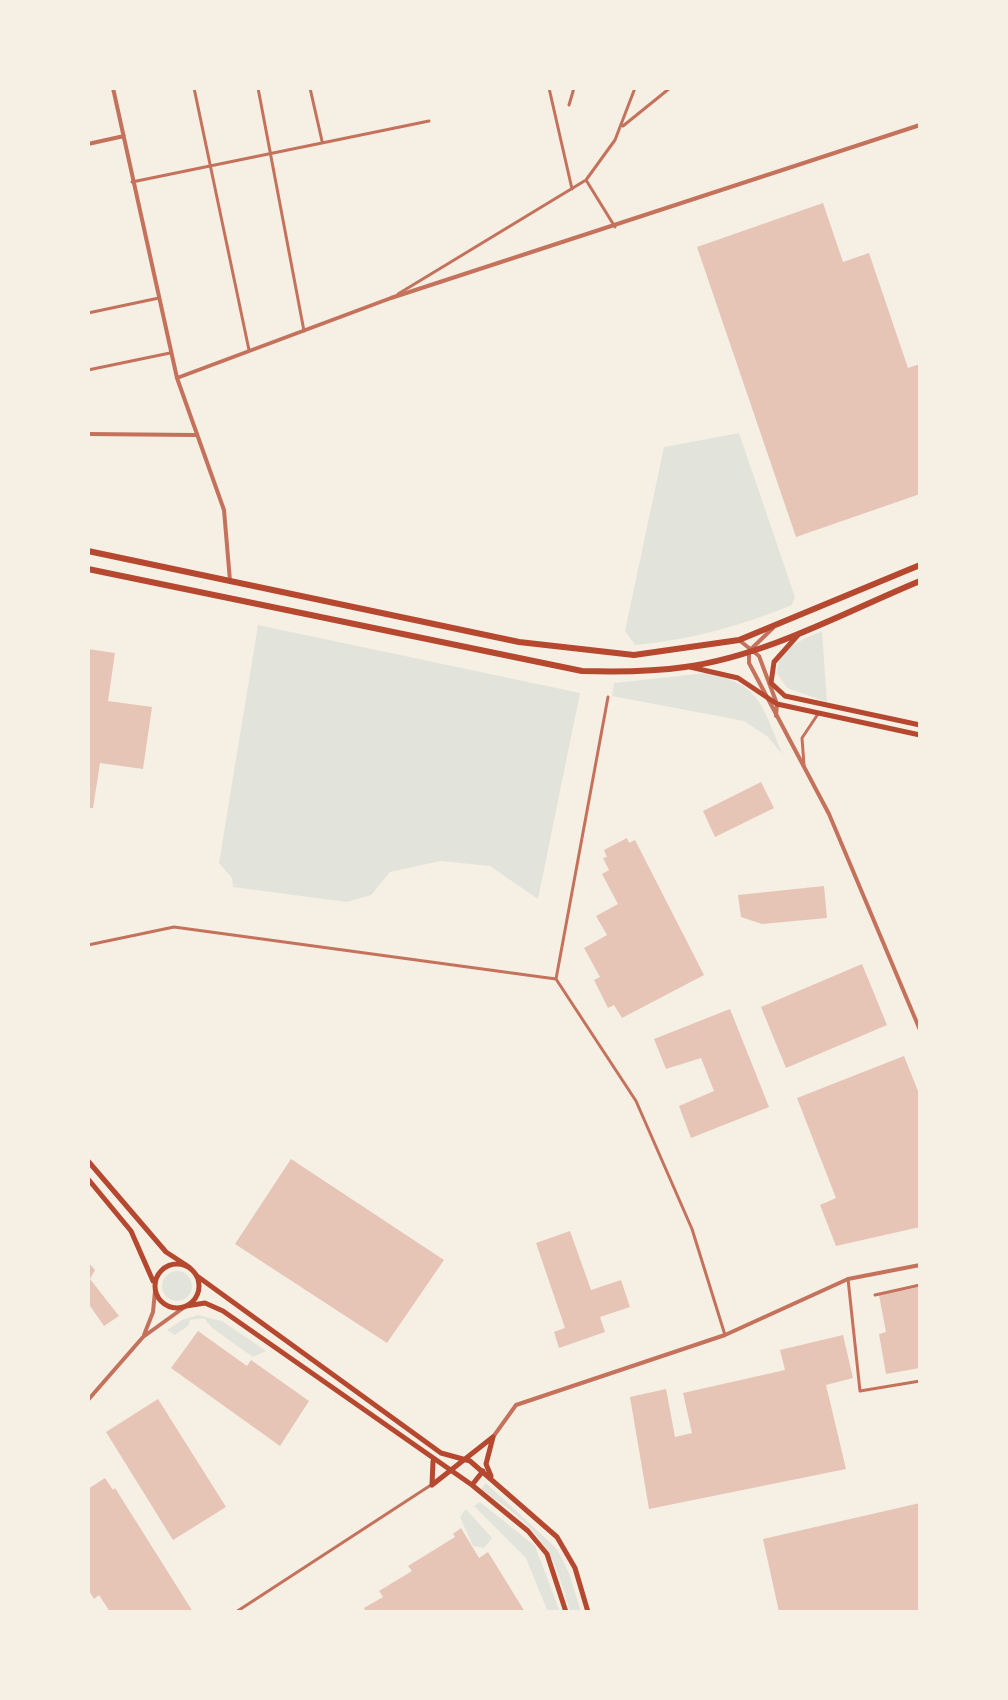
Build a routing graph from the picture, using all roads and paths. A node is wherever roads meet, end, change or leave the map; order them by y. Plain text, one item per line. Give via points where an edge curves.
1 (113, 88) edge
2 (194, 88) edge
3 (310, 88) edge
4 (549, 88) edge
5 (574, 88) edge
6 (635, 88) edge
7 (670, 88) edge
8 (259, 90) edge
9 (569, 105) dead end
10 (429, 121) dead end
11 (920, 125) edge
12 (622, 126) junction
13 (124, 136) junction
14 (322, 141) junction
15 (88, 144) edge
16 (268, 152) junction
17 (212, 165) junction
18 (586, 180) junction
19 (132, 182) junction
20 (572, 189) junction
21 (615, 227) junction
22 (159, 298) junction
23 (391, 298) junction
24 (88, 313) edge
25 (304, 331) junction
26 (249, 350) junction
27 (172, 352) junction
28 (88, 370) edge
29 (177, 378) junction
30 (88, 434) edge
31 (195, 435) junction
32 (88, 551) edge
33 (920, 565) edge
34 (88, 569) edge
35 (230, 581) junction
36 (920, 581) edge
37 (773, 628) junction
38 (803, 630) junction
39 (739, 640) junction
40 (749, 651) junction
41 (688, 667) junction
42 (771, 683) junction
43 (762, 693) junction
44 (785, 696) junction
45 (608, 697) dead end
46 (777, 704) junction
47 (819, 713) junction
48 (775, 718) junction
49 (920, 725) edge
50 (920, 735) edge
51 (804, 765) junction
52 (88, 945) edge
53 (556, 979) junction
54 (920, 1030) edge
55 (88, 1161) edge
56 (88, 1179) edge
57 (920, 1265) edge
58 (189, 1267) junction
59 (197, 1276) junction
60 (848, 1279) junction
61 (920, 1285) edge
62 (155, 1289) junction
63 (875, 1295) dead end
64 (186, 1306) junction
65 (725, 1335) junction
66 (143, 1337) junction
67 (920, 1381) edge
68 (88, 1400) edge
69 (493, 1437) junction
70 (463, 1458) junction
71 (432, 1460) junction
72 (483, 1471) junction
73 (452, 1472) junction
74 (492, 1481) junction
75 (432, 1485) junction
76 (472, 1485) junction
77 (236, 1612) edge
78 (566, 1612) edge
79 (588, 1612) edge

1 - 13 street
2 - 17 street
3 - 14 street
4 - 20 street
5 - 9 street
6 - 12 street
7 - 12 street
8 - 16 street
10 - 14 street
11 - 21 street
12 - 18 street
13 - 15 street
13 - 19 street
14 - 16 street
16 - 17 street
16 - 25 street
17 - 19 street
17 - 26 street
18 - 20 street
18 - 21 street
19 - 22 street
20 - 23 street
21 - 23 street
22 - 24 street
22 - 27 street
23 - 25 street
25 - 26 street
26 - 29 street
27 - 28 street
27 - 29 street
29 - 31 street
30 - 31 street
31 - 35 street via 224,510
32 - 35 highway
33 - 37 highway
34 - 41 highway via 582,671
35 - 39 highway via 519,642 592,651 634,655
36 - 38 highway
37 - 39 highway
37 - 40 street
38 - 40 highway
38 - 42 main road via 774,662
39 - 40 street
40 - 41 highway
40 - 42 street via 759,656
40 - 43 street
41 - 43 main road via 738,678
42 - 44 main road
42 - 46 street
43 - 46 main road
43 - 48 street
44 - 46 street
44 - 49 main road
45 - 53 street
46 - 47 main road
46 - 48 street
47 - 50 main road
47 - 51 street via 802,738
48 - 51 street
51 - 54 street
52 - 53 street via 174,927
53 - 65 street via 636,1101 692,1229
55 - 58 main road via 166,1252
56 - 62 main road via 131,1231
57 - 60 street
58 - 59 main road
58 - 62 main road via 167,1266
59 - 64 main road via 198,1292
59 - 70 main road via 441,1453
60 - 65 street
60 - 67 street via 860,1391
61 - 63 street
62 - 64 main road via 166,1305
62 - 66 street
64 - 66 street
64 - 71 main road via 205,1303 223,1311
65 - 69 street via 516,1405
66 - 68 street
69 - 70 main road
69 - 74 main road via 486,1464
70 - 72 main road
70 - 73 main road
71 - 73 main road
71 - 75 main road
72 - 74 main road
72 - 76 main road
73 - 75 main road
73 - 76 main road
74 - 79 main road via 557,1537 575,1568
75 - 77 street
76 - 78 main road via 542,1547

